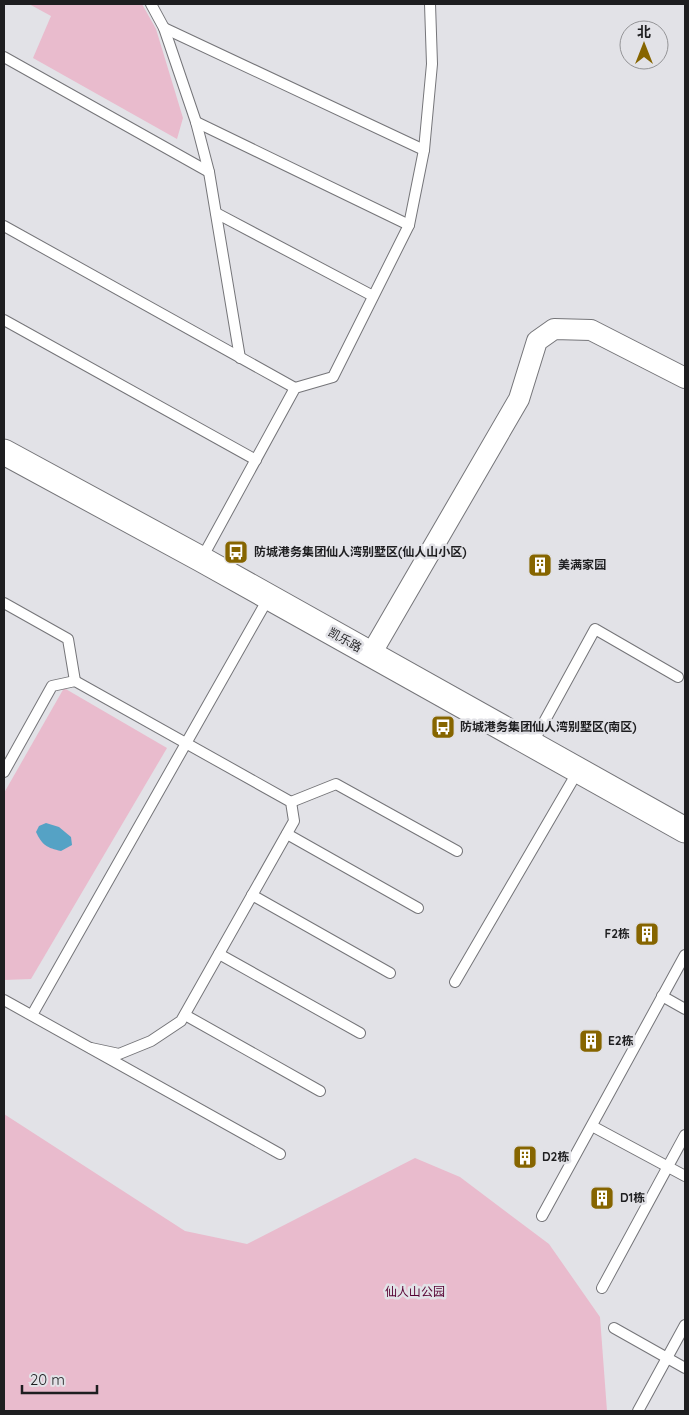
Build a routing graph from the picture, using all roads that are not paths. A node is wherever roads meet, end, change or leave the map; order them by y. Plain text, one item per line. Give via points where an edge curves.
1 (151, 4) edge
2 (430, 4) edge
3 (164, 28) junction
4 (4, 57) edge
5 (196, 122) junction
6 (424, 150) junction
7 (209, 172) junction
8 (216, 213) junction
9 (409, 225) junction
10 (4, 226) edge
11 (373, 296) junction
12 (4, 320) edge
13 (240, 358) junction
14 (685, 378) edge
15 (295, 388) junction
16 (4, 452) edge
17 (256, 460) junction
18 (201, 559) junction
19 (269, 597) junction
20 (4, 603) edge
21 (371, 654) junction
22 (678, 677) dead end
23 (75, 681) junction
24 (186, 743) junction
25 (532, 744) junction
26 (5, 767) edge
27 (578, 771) junction
28 (291, 802) junction
29 (685, 830) edge
30 (287, 834) junction
31 (456, 851) dead end
32 (252, 895) junction
33 (418, 908) dead end
34 (219, 954) junction
35 (685, 955) edge
36 (390, 973) dead end
37 (455, 982) dead end
38 (662, 996) junction
39 (4, 1000) edge
40 (685, 1009) edge
41 (32, 1015) junction
42 (185, 1015) junction
43 (360, 1033) dead end
44 (90, 1048) junction
45 (320, 1091) dead end
46 (592, 1126) junction
47 (685, 1135) edge
48 (280, 1154) dead end
49 (668, 1167) junction
50 (685, 1176) edge
51 (542, 1216) dead end
52 (602, 1288) dead end
53 (685, 1325) edge
54 (614, 1328) dead end
55 (668, 1358) junction
56 (685, 1368) edge
57 (638, 1411) edge

1 - 3 lane
2 - 6 lane via 432,64
3 - 5 lane
3 - 6 lane
4 - 7 lane
5 - 7 lane
5 - 9 lane
6 - 9 lane
7 - 8 lane
8 - 11 lane
8 - 13 lane
9 - 11 lane
10 - 13 lane
11 - 15 lane via 333,377
12 - 17 lane
13 - 15 lane
14 - 21 street via 591,330 554,330 537,341 519,399
15 - 17 lane
16 - 18 street, 凯乐路
17 - 18 lane
18 - 19 street, 凯乐路
19 - 21 street, 凯乐路
19 - 24 lane
20 - 23 lane via 68,639
21 - 25 street, 凯乐路
22 - 25 lane via 595,629
23 - 24 lane
23 - 26 lane via 52,686
24 - 28 lane
24 - 41 lane
25 - 27 street, 凯乐路
27 - 29 street, 凯乐路
27 - 37 lane
28 - 30 lane via 294,821
28 - 31 lane via 336,784
30 - 32 lane
30 - 33 lane
32 - 34 lane
32 - 36 lane
34 - 42 lane
34 - 43 lane
35 - 38 lane
38 - 40 lane
38 - 46 lane
39 - 41 lane
41 - 44 lane
42 - 44 lane via 151,1041 119,1054
42 - 45 lane
44 - 48 lane
46 - 49 lane
46 - 51 lane
47 - 49 lane
49 - 50 lane
49 - 52 lane
53 - 55 lane
54 - 55 lane
55 - 56 lane
55 - 57 lane

